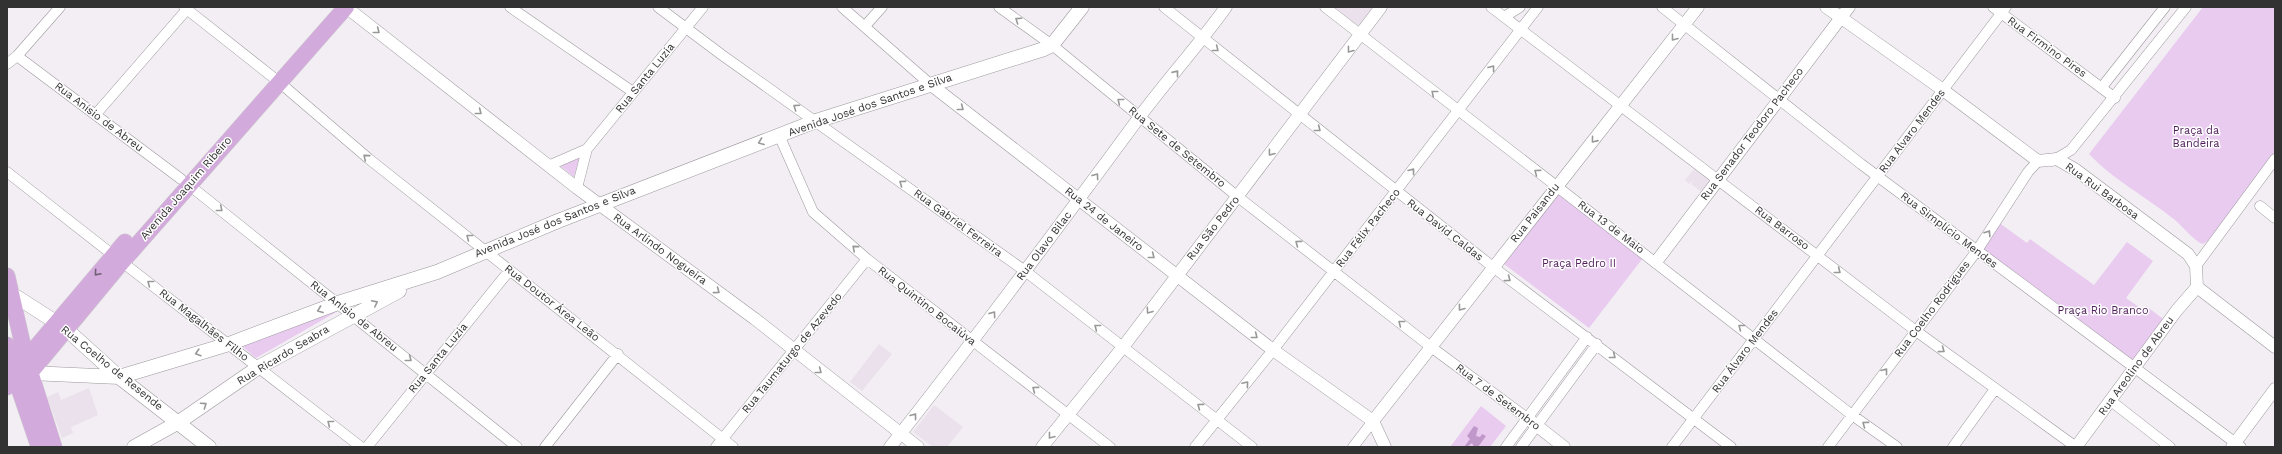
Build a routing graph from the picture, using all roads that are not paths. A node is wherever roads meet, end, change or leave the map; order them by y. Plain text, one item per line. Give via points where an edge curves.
1 (60, 7) edge
2 (332, 7) edge
3 (346, 7) edge
4 (510, 7) edge
5 (658, 7) edge
6 (703, 7) edge
7 (842, 7) edge
8 (882, 7) edge
9 (999, 7) edge
10 (1082, 7) edge
11 (1164, 7) edge
12 (1226, 7) edge
13 (1325, 7) edge
14 (1381, 7) edge
15 (1491, 7) edge
16 (1520, 7) edge
17 (1538, 7) edge
18 (1662, 7) edge
19 (1698, 7) edge
20 (1826, 7) edge
21 (1849, 7) edge
22 (1993, 7) edge
23 (2167, 7) edge
24 (2186, 7) edge
25 (187, 8) edge
26 (2004, 10) edge
27 (2180, 16) junction
28 (1504, 17) junction
29 (1841, 18) junction
30 (1684, 24) junction
31 (865, 26) junction
32 (686, 27) junction
33 (1522, 30) junction
34 (1360, 35) junction
35 (1204, 39) junction
36 (1052, 45) junction
37 (17, 56) junction
38 (7, 64) edge
39 (276, 79) junction
40 (930, 84) junction
41 (2102, 86) junction
42 (1943, 90) junction
43 (633, 92) junction
44 (2115, 98) junction
45 (1780, 99) junction
46 (1621, 106) junction
47 (1458, 112) junction
48 (96, 114) junction
49 (1300, 116) junction
50 (1140, 117) junction
51 (816, 120) junction
52 (779, 135) junction
53 (587, 149) junction
54 (2057, 159) junction
55 (2275, 159) edge
56 (2035, 164) junction
57 (548, 166) junction
58 (7, 172) edge
59 (1878, 177) junction
60 (1718, 179) junction
61 (185, 182) junction
62 (1556, 186) junction
63 (577, 188) junction
64 (1397, 191) junction
65 (1238, 196) junction
66 (1079, 200) junction
67 (600, 204) junction
68 (2260, 206) dead end
69 (2275, 218) edge
70 (486, 250) junction
71 (1976, 252) junction
72 (1817, 254) junction
73 (118, 258) junction
74 (868, 259) junction
75 (1656, 262) junction
76 (2196, 266) junction
77 (1493, 267) junction
78 (1334, 270) junction
79 (510, 271) junction
80 (1025, 271) junction
81 (437, 272) junction
82 (1176, 275) junction
83 (7, 276) edge
84 (2197, 287) junction
85 (12, 294) junction
86 (338, 303) junction
87 (352, 315) junction
88 (60, 325) junction
89 (1916, 331) junction
90 (1587, 337) junction
91 (1755, 338) junction
92 (973, 342) junction
93 (229, 344) junction
94 (1597, 344) junction
95 (7, 345) edge
96 (1123, 347) junction
97 (1431, 347) junction
98 (2275, 347) edge
99 (1273, 350) junction
100 (793, 351) junction
101 (1577, 351) junction
102 (618, 354) junction
103 (1587, 358) junction
104 (259, 367) junction
105 (2135, 369) junction
106 (426, 372) junction
107 (15, 373) edge
108 (119, 377) junction
109 (1557, 378) junction
110 (1566, 385) junction
111 (1995, 389) junction
112 (2275, 389) edge
113 (2111, 401) junction
114 (1068, 414) junction
115 (1852, 414) junction
116 (1527, 418) junction
117 (1693, 418) junction
118 (1217, 419) junction
119 (1373, 421) junction
120 (179, 422) junction
121 (1537, 426) junction
122 (900, 434) junction
123 (719, 443) edge
124 (2236, 446) edge
125 (39, 447) edge
126 (54, 447) edge
127 (134, 447) edge
128 (209, 447) edge
129 (361, 447) edge
130 (367, 447) edge
131 (517, 447) edge
132 (545, 447) edge
133 (733, 447) edge
134 (890, 447) edge
135 (918, 447) edge
136 (1042, 447) edge
137 (1110, 447) edge
138 (1196, 447) edge
139 (1252, 447) edge
140 (1353, 447) edge
141 (1385, 447) edge
142 (1506, 447) edge
143 (1521, 447) edge
144 (1564, 447) edge
145 (1672, 447) edge
146 (1731, 447) edge
147 (1828, 447) edge
148 (1897, 447) edge
149 (1952, 447) edge
150 (2076, 447) edge
151 (2170, 447) edge

1 - 37 street
2 - 39 main road, Avenida Joaquim Ribeiro
3 - 39 main road, Avenida Joaquim Ribeiro
3 -> 57 street, Rua Arlindo Nogueira
4 - 43 street
5 - 32 street, Rua Gabriel Ferreira
6 - 32 street, Rua Santa Luzia
7 - 31 street, Rua 24 de Janeiro
8 - 31 street
36 -> 9 street, Rua Sete de Setembro
10 - 36 main road
11 - 35 street, Rua David Caldas
12 - 35 street, Rua Olavo Bilac
13 - 34 street, Rua 13 de Maio
14 - 34 street, Rua São Pedro
15 - 28 street, Rua Barroso
16 - 28 street
17 - 33 street, Rua Félix Pacheco
18 - 30 street, Rua Simplício Mendes
19 - 30 street, Rua Paisandu
20 - 29 street
21 - 29 street, Rua Senador Teodoro Pacheco
22 - 26 street, Rua Firmino Pires
23 - 27 street
23 - 41 street
24 - 27 street
25 - 39 street, Rua Doutor Área Leão
25 - 48 street
26 - 41 street, Rua Firmino Pires
26 - 42 street, Rua Alvaro Mendes
27 - 44 street
28 - 33 street, Rua Barroso
29 - 42 street
29 - 45 street, Rua Senador Teodoro Pacheco
30 - 45 street, Rua Simplício Mendes
30 -> 46 street, Rua Paisandu
31 - 40 street, Rua 24 de Janeiro
32 - 43 street, Rua Santa Luzia
51 -> 32 street, Rua Gabriel Ferreira
33 - 46 street, Rua Barroso
47 -> 33 street, Rua Félix Pacheco
47 -> 34 street, Rua 13 de Maio
34 -> 49 street, Rua São Pedro
35 -> 49 street, Rua David Caldas
50 -> 35 street, Rua Olavo Bilac
36 - 40 main road, Avenida José dos Santos e Silva
50 -> 36 street, Rua Sete de Setembro
37 - 38 street
37 - 48 street, Rua Anísio de Abreu
39 - 61 main road, Avenida Joaquim Ribeiro
70 -> 39 street, Rua Doutor Área Leão via 369,159
40 - 51 main road, Avenida José dos Santos e Silva
40 -> 66 street, Rua 24 de Janeiro
41 - 44 street, Rua Firmino Pires
42 - 56 street
42 - 59 street, Rua Alvaro Mendes
43 - 53 street, Rua Santa Luzia
44 - 54 street via 2071,150
45 - 59 street, Rua Simplício Mendes
45 - 60 street, Rua Senador Teodoro Pacheco
46 - 60 street, Rua Barroso
46 -> 62 street, Rua Paisandu
62 -> 47 street, Rua 13 de Maio
64 -> 47 street, Rua Félix Pacheco
48 - 61 street, Rua Anísio de Abreu
49 -> 64 street, Rua David Caldas
49 -> 65 street, Rua São Pedro
50 - 65 street, Rua Sete de Setembro
66 -> 50 street, Rua Olavo Bilac
51 - 52 main road, Avenida José dos Santos e Silva
80 -> 51 street, Rua Gabriel Ferreira
52 -> 67 main road, Avenida José dos Santos e Silva
74 -> 52 street, Rua Quintino Bocaiúva via 813,212
53 - 57 street, Rua Santa Luzia
53 - 63 street, Rua Santa Luzia
54 - 56 street, Rua Rui Barbosa
54 - 76 street, Rua Rui Barbosa via 2076,170 2188,254
55 - 76 street
71 -> 56 street, Rua Coelho Rodrigues
57 - 63 street, Rua Arlindo Nogueira
58 - 73 street, Rua Magalhães Filho
59 - 71 street, Rua Simplício Mendes
59 - 72 street, Rua Alvaro Mendes
60 - 72 street, Rua Barroso
60 - 75 street, Rua Senador Teodoro Pacheco
61 - 73 main road, Avenida Joaquim Ribeiro
61 -> 86 street, Rua Anísio de Abreu
62 - 75 street, Rua 13 de Maio
62 - 77 street, Rua Paisandu
63 - 67 street, Rua Arlindo Nogueira
64 - 77 street, Rua David Caldas
64 - 78 street, Rua Félix Pacheco
78 -> 65 street, Rua Sete de Setembro
65 - 82 street, Rua São Pedro
66 - 80 street, Rua Olavo Bilac
66 -> 82 street, Rua 24 de Janeiro
67 - 70 main road, Avenida José dos Santos e Silva
67 -> 100 street, Rua Arlindo Nogueira via 755,319
68 - 69 street
70 - 79 street, Rua Doutor Área Leão
70 - 81 main road, Avenida José dos Santos e Silva
71 - 89 street, Rua Coelho Rodrigues
71 - 105 street, Rua Simplício Mendes
72 -> 89 street, Rua Barroso
72 - 91 street, Rua Álvaro Mendes
73 - 88 main road, Avenida Joaquim Ribeiro
93 -> 73 street, Rua Magalhães Filho
74 - 92 street, Rua Quintino Bocaiúva
74 - 100 street, Rua Taumaturgo de Azevedo
91 -> 75 street, Rua 13 de Maio
76 - 84 street
77 -> 90 street, Rua David Caldas
77 -> 97 street, Rua Paisandu
97 -> 78 street, Rua Sete de Setembro
78 - 99 street, Rua Félix Pacheco
79 - 102 street, Rua Doutor Área Leão
79 - 106 street, Rua Santa Luzia
92 -> 80 street, Rua Olavo Bilac
96 -> 80 street, Rua Gabriel Ferreira
81 - 86 main road, Avenida José dos Santos e Silva
87 -> 81 main road, Rua Ricardo Seabra
82 -> 96 street, Rua São Pedro
82 -> 99 street, Rua 24 de Janeiro
83 - 85 main road
84 - 98 street
84 - 105 street, Rua Areolino de Abreu
85 - 88 main road, Rua Coelho de Resende
85 - 107 main road
86 - 87 street, Rua Anísio de Abreu
86 -> 93 main road, Avenida José dos Santos e Silva
87 - 104 main road, Rua Ricardo Seabra
87 -> 106 street, Rua Anísio de Abreu
88 - 107 main road, Avenida Joaquim Ribeiro
88 - 108 main road, Rua Coelho de Resende
89 -> 111 street, Rua Barroso
115 -> 89 street, Rua Coelho Rodrigues
90 - 94 street, Rua David Caldas
90 - 101 street
91 - 115 street, Rua 13 de Maio
91 - 117 street, Rua Álvaro Mendes
114 -> 92 street, Rua Quintino Bocaiúva
122 -> 92 street, Rua Olavo Bilac
93 - 104 street, Rua Magalhães Filho
93 -> 108 main road, Avenida José dos Santos e Silva
94 - 103 street
94 -> 117 street, Rua David Caldas
95 - 107 main road
96 - 114 street, Rua São Pedro
118 -> 96 street, Rua Gabriel Ferreira
97 - 116 street, Rua 7 de Setembro
97 - 119 street, Rua Paisandu
118 -> 99 street, Rua Félix Pacheco
99 - 119 street, Rua 24 de Janeiro
100 -> 122 street, Rua Arlindo Nogueira
100 - 123 street, Rua Taumaturgo de Azevedo
101 - 103 street
101 - 109 street
102 - 123 street, Rua Doutor Área Leão
102 - 132 street
103 - 110 street
120 -> 104 main road, Rua Ricardo Seabra
129 -> 104 street, Rua Magalhães Filho
105 - 113 street, Rua Areolino de Abreu
105 - 124 street, Rua Simplício Mendes
106 - 130 street, Rua Santa Luzia
106 - 131 street, Rua Anísio de Abreu
107 - 108 main road, Avenida José dos Santos e Silva
107 - 125 main road
107 - 126 main road
108 - 120 main road, Rua Coelho de Resende
109 - 110 street
109 - 116 street
110 - 121 street
111 - 149 street
111 - 150 street, Rua Barroso
112 - 124 street
113 - 150 street, Rua Areolino de Abreu
113 - 151 street
114 -> 136 street, Rua São Pedro
114 - 137 street, Rua Quintino Bocaiúva
115 - 147 street, Rua Coelho Rodrigues
148 -> 115 street, Rua 13 de Maio
116 - 121 street, Rua 7 de Setembro
116 - 142 street
117 - 145 street, Rua Álvaro Mendes
117 - 146 street, Rua David Caldas
118 - 138 street, Rua Félix Pacheco
118 - 139 street, Rua Gabriel Ferreira
119 - 140 street
119 - 141 street
120 - 127 main road, Rua Ricardo Seabra
120 - 128 main road, Rua Coelho de Resende
121 - 143 street
121 - 144 street, Rua 7 de Setembro
122 - 134 street, Rua Olavo Bilac
122 - 135 street, Rua Arlindo Nogueira
123 - 133 street, Rua Doutor Área Leão

